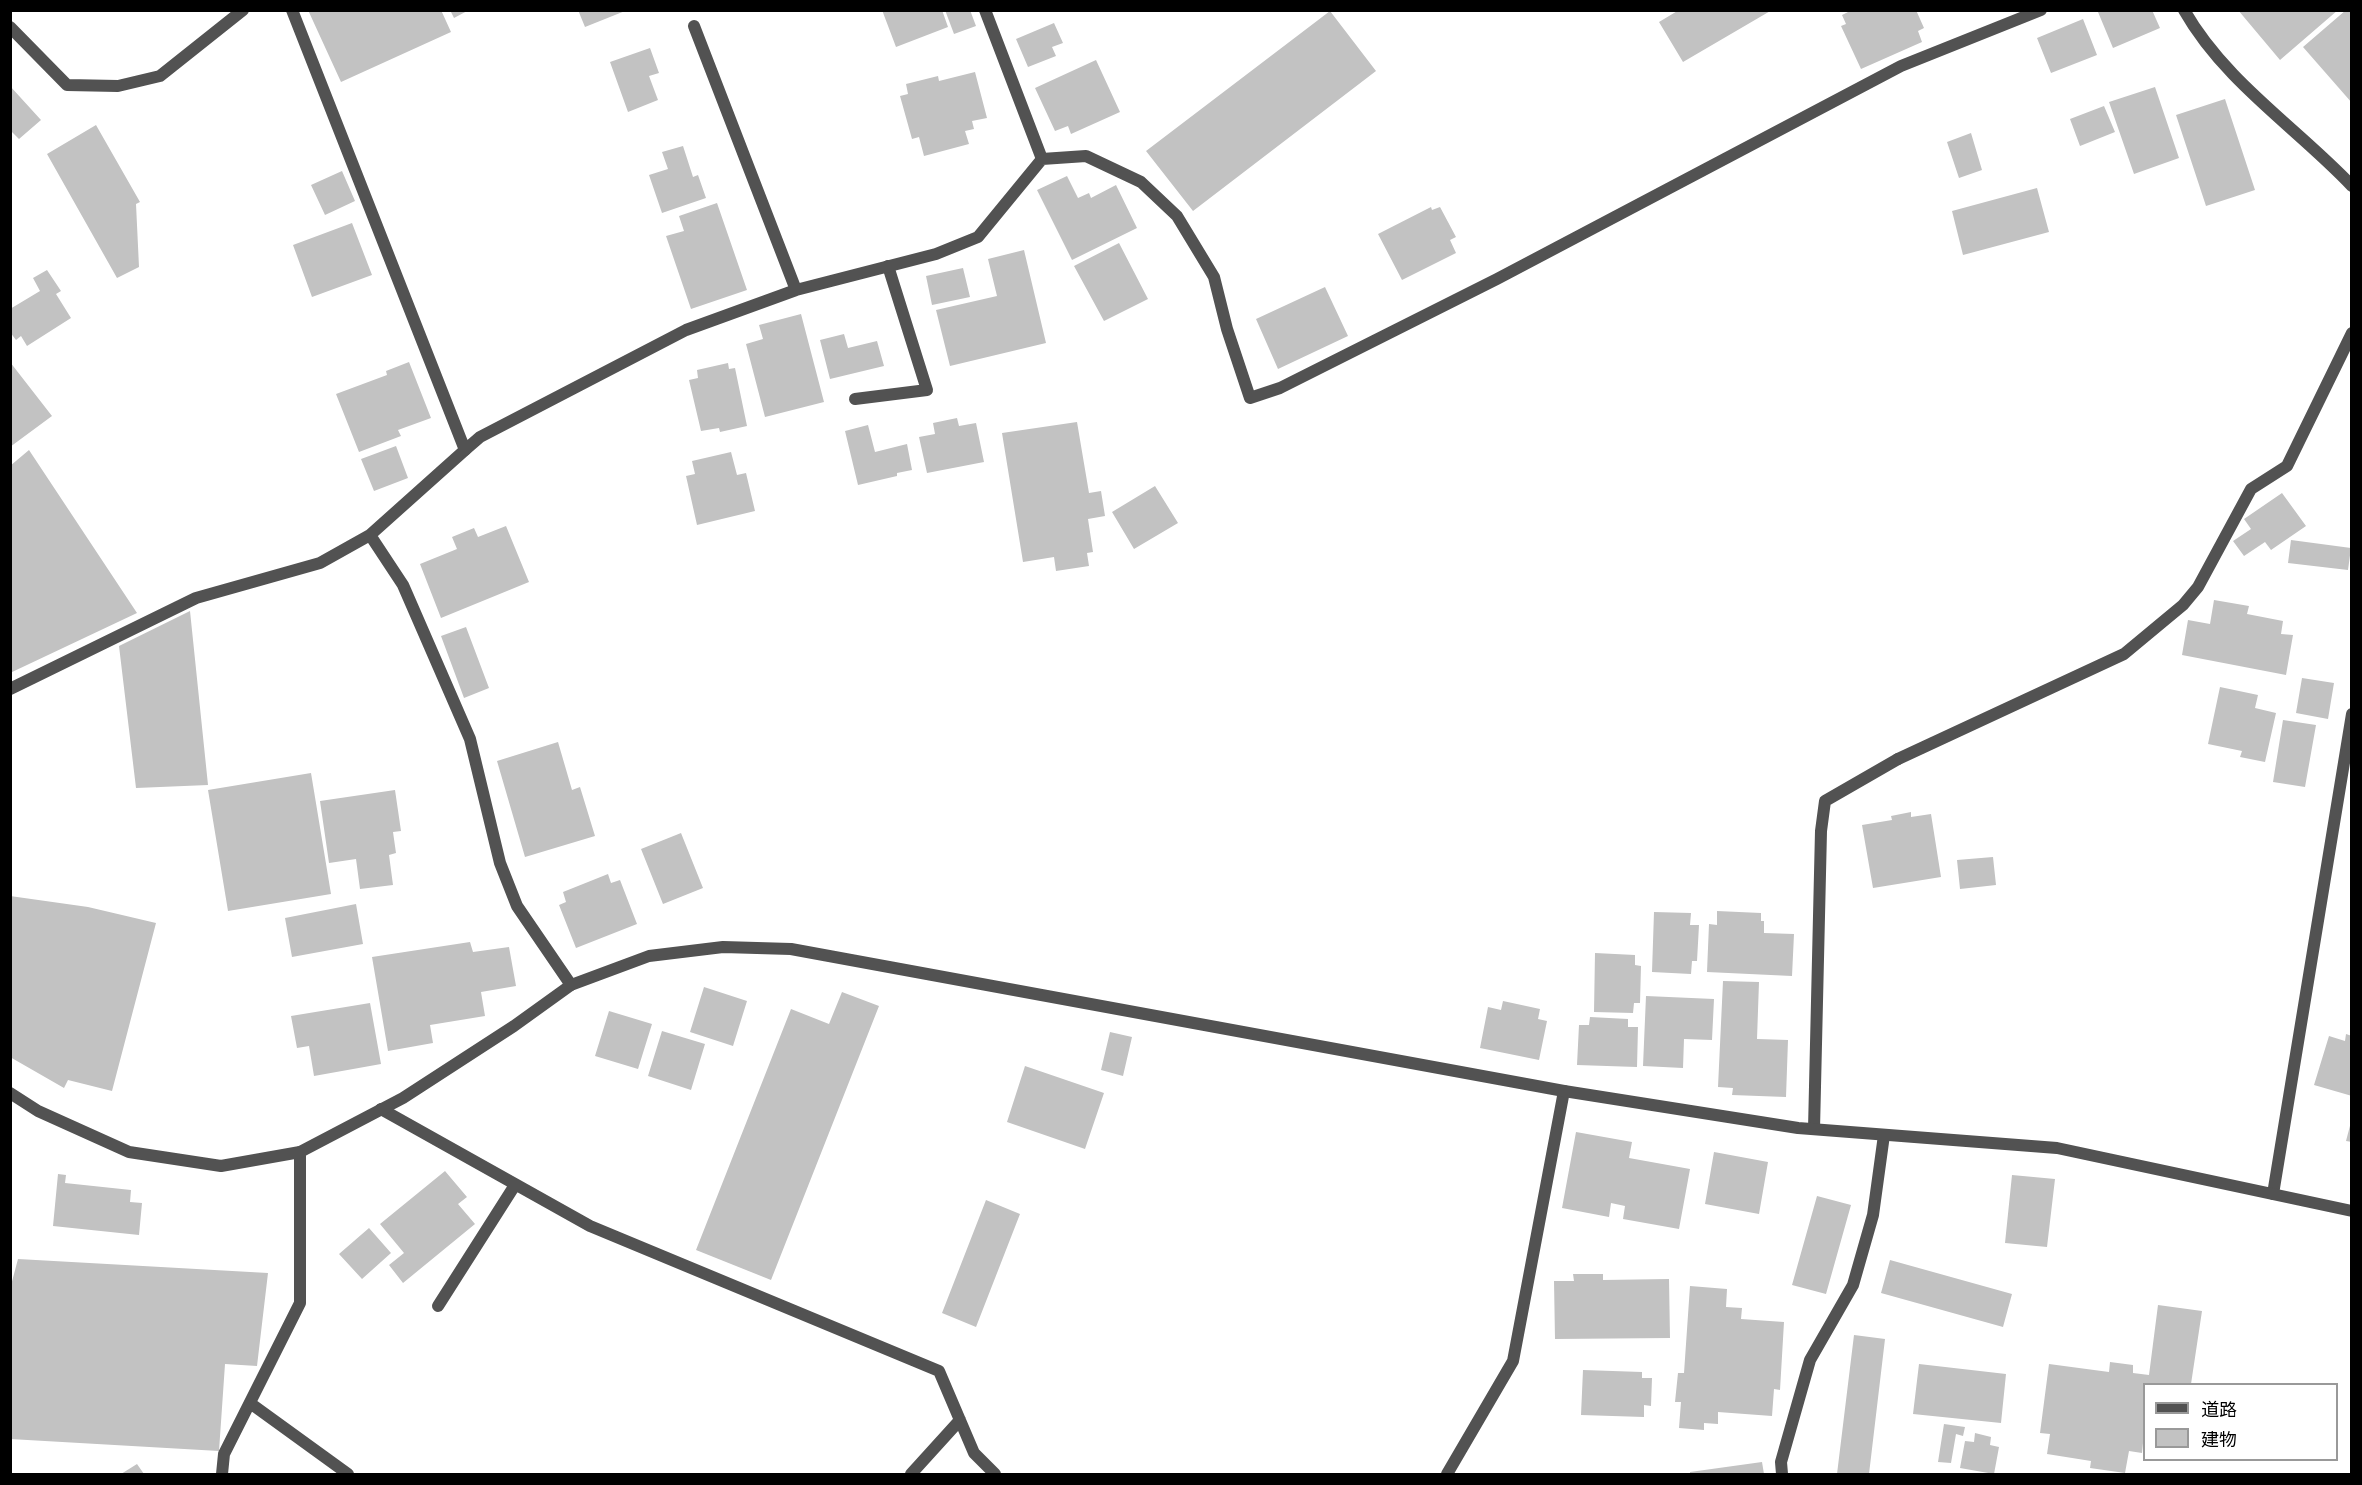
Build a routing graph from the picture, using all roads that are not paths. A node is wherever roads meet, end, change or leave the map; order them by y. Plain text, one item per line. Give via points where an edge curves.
1 (243, 10) edge
2 (292, 10) edge
3 (985, 10) edge
4 (2041, 10) edge
5 (2184, 10) edge
6 (694, 26) dead end
7 (10, 27) edge
8 (1042, 159) junction
9 (2352, 186) edge
10 (888, 266) junction
11 (796, 290) junction
12 (2352, 333) edge
13 (855, 399) dead end
14 (465, 450) junction
15 (370, 535) junction
16 (10, 689) edge
17 (2352, 714) edge
18 (571, 985) junction
19 (1564, 1090) junction
20 (10, 1093) edge
21 (381, 1109) junction
22 (1814, 1129) junction
23 (1884, 1135) junction
24 (300, 1152) junction
25 (515, 1185) junction
26 (2273, 1194) junction
27 (2352, 1211) edge
28 (438, 1306) dead end
29 (250, 1403) junction
30 (960, 1420) junction
31 (222, 1474) edge
32 (348, 1474) edge
33 (911, 1474) edge
34 (995, 1474) edge
35 (1447, 1474) edge
36 (1782, 1474) edge

1 - 7 street via 160,76 118,86 67,85
2 - 14 street
3 - 8 street
4 - 8 street via 1901,66 1497,279 1280,388 1250,398 1214,277 1177,216 1141,182 1086,156
5 - 9 street via 2231,74
6 - 11 street
8 - 10 street via 978,237 936,254
10 - 11 street
10 - 13 street via 927,390
11 - 14 street via 686,330 480,437
12 - 22 street via 2287,466 2251,489 2198,587 2183,605 2124,654 1898,759 1825,801
14 - 15 street
15 - 16 street via 320,563 196,598
15 - 18 street via 403,585 470,739 500,863 517,906
17 - 26 street
18 - 19 street via 650,956 723,947 790,950
18 - 21 street via 514,1026
19 - 22 street
19 - 35 street via 1513,1360
20 - 24 street via 38,1111 129,1152 221,1166
21 - 24 street
21 - 25 street
22 - 23 street
23 - 26 street via 2057,1148
23 - 36 street via 1873,1215 1853,1285 1810,1360 1781,1462
24 - 29 street via 300,1303
25 - 28 street
25 - 30 street via 590,1226 939,1371
26 - 27 street
29 - 31 street via 224,1454
29 - 32 street
30 - 33 street
30 - 34 street via 974,1452

